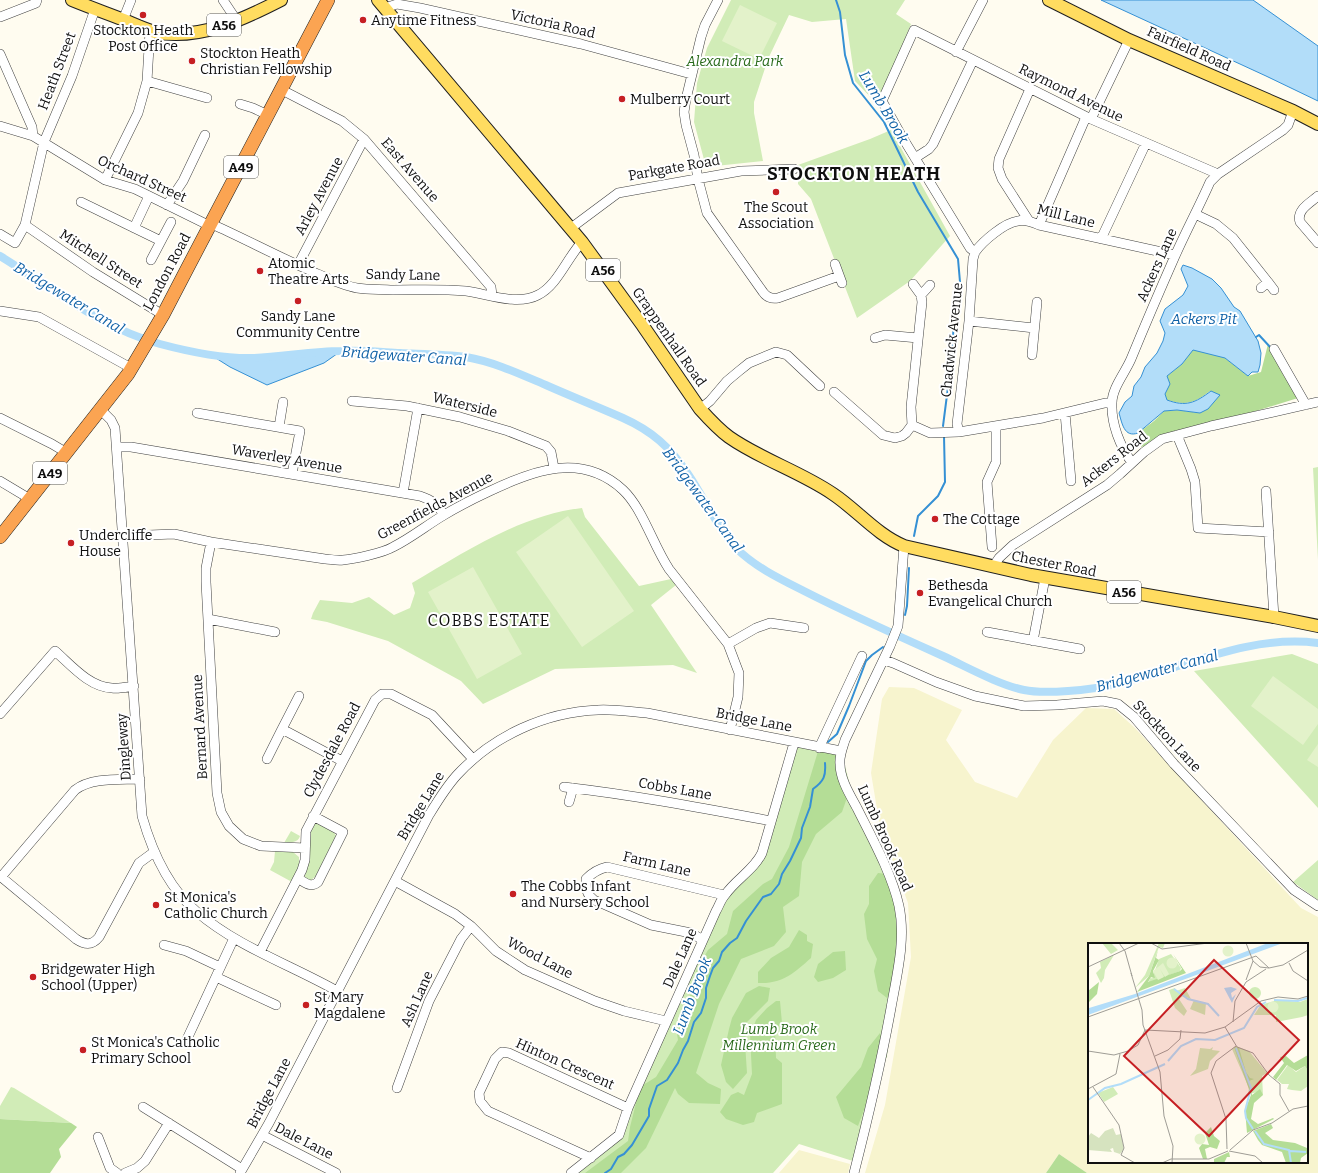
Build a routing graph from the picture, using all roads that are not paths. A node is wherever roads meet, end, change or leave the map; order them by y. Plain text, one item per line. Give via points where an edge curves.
1 (37, 0) edge
2 (72, 0) edge
3 (131, 0) edge
4 (223, 0) edge
5 (281, 0) edge
6 (328, 0) edge
7 (718, 0) edge
8 (983, 0) edge
9 (1049, 0) edge
10 (381, 4) edge
11 (95, 9) junction
12 (0, 17) edge
13 (123, 20) junction
14 (237, 21) junction
15 (150, 30) junction
16 (1129, 40) junction
17 (956, 52) junction
18 (0, 54) edge
19 (973, 60) junction
20 (692, 74) junction
21 (147, 81) junction
22 (1030, 89) junction
23 (282, 90) junction
24 (207, 98) dead end
25 (240, 104) dead end
26 (1293, 111) junction
27 (268, 115) junction
28 (1088, 118) junction
29 (1318, 124) edge
30 (0, 126) edge
31 (205, 135) dead end
32 (33, 136) junction
33 (364, 139) junction
34 (44, 142) junction
35 (1146, 143) junction
36 (915, 158) junction
37 (794, 169) dead end
38 (1218, 174) junction
39 (698, 179) junction
40 (105, 180) junction
41 (149, 196) junction
42 (1318, 196) edge
43 (80, 203) dead end
44 (167, 205) junction
45 (1195, 214) junction
46 (1029, 221) junction
47 (171, 222) dead end
48 (25, 225) junction
49 (211, 225) junction
50 (1039, 225) junction
51 (134, 228) junction
52 (571, 228) junction
53 (0, 234) edge
54 (1101, 239) junction
55 (161, 241) junction
56 (582, 242) junction
57 (1318, 243) edge
58 (975, 252) junction
59 (1175, 255) junction
60 (151, 260) dead end
61 (835, 264) dead end
62 (298, 265) junction
63 (913, 284) dead end
64 (930, 285) dead end
65 (1274, 290) dead end
66 (921, 295) junction
67 (492, 296) junction
68 (1037, 302) dead end
69 (0, 311) edge
70 (162, 315) junction
71 (969, 321) junction
72 (1034, 328) junction
73 (875, 338) dead end
74 (918, 338) junction
75 (1274, 349) dead end
76 (1032, 355) dead end
77 (131, 368) junction
78 (820, 386) dead end
79 (834, 392) dead end
80 (352, 401) dead end
81 (283, 402) dead end
82 (1318, 402) edge
83 (1112, 403) junction
84 (1306, 405) junction
85 (418, 408) junction
86 (100, 409) junction
87 (700, 409) junction
88 (198, 413) dead end
89 (1065, 414) junction
90 (0, 418) edge
91 (912, 425) junction
92 (996, 426) junction
93 (279, 427) junction
94 (959, 432) junction
95 (1177, 435) junction
96 (117, 447) junction
97 (67, 453) junction
98 (1132, 463) junction
99 (554, 468) junction
100 (292, 474) junction
101 (0, 481) edge
102 (1071, 481) dead end
103 (1266, 491) dead end
104 (404, 493) junction
105 (30, 499) junction
106 (444, 515) junction
107 (1269, 532) junction
108 (123, 536) junction
109 (0, 537) edge
110 (211, 542) junction
111 (904, 546) junction
112 (992, 547) dead end
113 (993, 567) junction
114 (1045, 578) junction
115 (1274, 617) junction
116 (208, 619) junction
117 (1318, 626) edge
118 (804, 628) dead end
119 (275, 632) dead end
120 (988, 632) dead end
121 (1033, 641) junction
122 (728, 644) junction
123 (1080, 649) dead end
124 (862, 656) dead end
125 (884, 660) junction
126 (134, 686) junction
127 (299, 696) dead end
128 (0, 714) edge
129 (282, 729) junction
130 (730, 730) junction
131 (794, 743) junction
132 (819, 748) junction
133 (841, 751) junction
134 (473, 758) junction
135 (267, 759) dead end
136 (342, 761) junction
137 (140, 779) junction
138 (569, 802) dead end
139 (313, 816) junction
140 (771, 821) junction
141 (305, 848) junction
142 (154, 852) junction
143 (1, 876) edge
144 (299, 880) junction
145 (395, 881) junction
146 (724, 895) junction
147 (1318, 906) edge
148 (471, 926) junction
149 (234, 938) junction
150 (703, 940) junction
151 (164, 945) dead end
152 (260, 952) junction
153 (220, 967) junction
154 (216, 977) junction
155 (337, 991) junction
156 (276, 1006) dead end
157 (666, 1020) junction
158 (187, 1039) dead end
159 (397, 1088) dead end
160 (143, 1107) dead end
161 (628, 1108) junction
162 (169, 1123) junction
163 (262, 1135) junction
164 (98, 1138) dead end
165 (591, 1158) junction
166 (241, 1171) edge
167 (333, 1172) edge
168 (117, 1173) edge
169 (125, 1173) edge
170 (571, 1173) edge
171 (854, 1173) edge

1 - 12 street via 36,3
2 - 11 main road, A56
3 - 13 street
4 - 14 street
5 - 14 main road, A56
6 - 23 highway, London Road / A49
7 - 20 street via 702,31
8 - 17 street
9 - 16 main road, Fairfield Road
10 - 20 street, Victoria Road via 420,8 588,46
10 - 52 main road, Grappenhall Road / A56
11 - 13 main road, A56
11 - 34 street, Heath Street via 72,76
13 - 15 main road, A56
14 - 15 main road, A56 via 191,32 164,33
15 - 21 street
16 - 26 main road, Fairfield Road
16 - 28 street
17 - 19 street, Raymond Avenue
17 - 36 street, Raymond Avenue via 914,30 882,101
18 - 32 street via 32,126
19 - 22 street, Raymond Avenue
19 - 36 street via 933,144
20 - 39 street via 684,112
21 - 24 street
21 - 40 street via 138,113
22 - 28 street, Raymond Avenue
22 - 46 street via 999,159 998,168 1002,179
23 - 27 highway, London Road / A49
23 - 33 street, East Avenue via 342,121
25 - 27 street
26 - 29 main road, Fairfield Road
26 - 38 street, Ackers Lane via 1288,125 1283,130
27 - 49 highway, London Road / A49
28 - 35 street, Raymond Avenue
28 - 50 street
30 - 32 street, Orchard Street
31 - 44 street via 183,181
32 - 34 street, Orchard Street
33 - 62 street, Arley Avenue
33 - 67 street, East Avenue via 491,287
34 - 40 street, Orchard Street
34 - 48 street, Heath Street
35 - 38 street, Raymond Avenue
35 - 54 street
36 - 58 street via 965,242
37 - 39 street, Parkgate Road via 757,169
38 - 45 street, Ackers Lane via 1210,182
39 - 52 street, Parkgate Road via 618,192
39 - 61 street via 707,213 765,295 778,298 840,280
40 - 41 street, Orchard Street
41 - 44 street, Orchard Street
41 - 51 street
42 - 57 street via 1301,210 1299,218
43 - 51 street
44 - 49 street, Orchard Street
45 - 59 street, Ackers Lane
45 - 65 street via 1216,224 1233,238 1264,285
46 - 50 street, Mill Lane
46 - 58 street, Mill Lane via 1017,221 1006,225
47 - 55 street
48 - 53 street, Heath Street via 15,243
48 - 70 street, Mitchell Street
49 - 62 street, Sandy Lane
49 - 70 highway, London Road / A49
50 - 54 street, Mill Lane
51 - 55 street
52 - 56 main road, Grappenhall Road / A56
54 - 59 street, Mill Lane
55 - 60 street
56 - 67 street, Sandy Lane via 545,291 523,300
56 - 87 main road, Grappenhall Road / A56
58 - 71 street, Chadwick Avenue
59 - 83 street, Ackers Lane
62 - 67 street, Sandy Lane via 340,284 359,289 466,291
63 - 66 street
64 - 66 street
66 - 74 street
68 - 72 street
69 - 77 street via 40,317
70 - 77 highway, London Road / A49
71 - 72 street
71 - 94 street, Chadwick Avenue via 957,424
72 - 76 street
73 - 74 street via 885,335
74 - 91 street
75 - 84 street
77 - 86 highway, London Road / A49
78 - 87 street via 787,355 776,352 749,363
79 - 91 street via 883,435 895,438 902,436
80 - 85 street, Waterside
81 - 93 street
82 - 84 street, Ackers Road
83 - 89 street
83 - 98 street, Ackers Lane via 1114,425
84 - 95 street, Ackers Road
85 - 99 street, Waterside via 508,431 546,446 551,452
85 - 104 street
86 - 96 street, Dingleway via 115,428
86 - 97 highway, London Road / A49
87 - 111 main road, Grappenhall Road / A56 via 730,437 832,493 880,532
88 - 93 street
89 - 92 street
89 - 102 street
90 - 97 street
91 - 94 street via 930,433
92 - 94 street
92 - 112 street via 996,462 987,482
93 - 100 street via 300,431
95 - 98 street, Ackers Road via 1162,439
95 - 107 street via 1196,482 1198,528
96 - 100 street, Waverley Avenue via 131,447
96 - 108 street, Dingleway
97 - 105 highway, London Road / A49
98 - 113 street, Ackers Road via 1107,485 1013,545
99 - 106 street, Greenfields Avenue via 513,480
99 - 122 street, Greenfields Avenue via 592,471 623,490 634,503 660,556
100 - 104 street, Waverley Avenue
101 - 105 street
103 - 107 street
104 - 106 street, Waverley Avenue via 431,500
105 - 109 highway, London Road / A49
106 - 110 street, Greenfields Avenue via 392,548 343,560
107 - 115 street
108 - 110 street, Greenfields Avenue via 174,534
108 - 126 street, Dingleway
110 - 116 street, Bernard Avenue via 206,575
111 - 113 main road, Chester Road / A56
111 - 125 street, Lumb Brook Road via 899,620
113 - 114 main road, Chester Road / A56
114 - 115 main road, Chester Road / A56
114 - 121 street
115 - 117 main road, Chester Road / A56
116 - 119 street
116 - 141 street, Bernard Avenue via 217,793 221,812 229,826 243,839 261,846
118 - 122 street via 770,623
120 - 121 street
121 - 123 street
122 - 130 street, Greenfields Avenue via 739,673 738,697
124 - 132 street
125 - 133 street, Lumb Brook Road
125 - 147 street, Stockton Lane via 975,696 1024,706 1103,701 1118,704 1134,717 1174,764 1294,890
126 - 128 street via 112,688 96,684 55,651
126 - 137 street, Dingleway
127 - 129 street
129 - 135 street
129 - 136 street
130 - 131 street, Bridge Lane
130 - 134 street, Bridge Lane via 641,713 598,710 575,712 527,725 500,739
131 - 132 street, Bridge Lane
131 - 140 street, Dale Lane
132 - 133 street, Bridge Lane
133 - 171 street, Lumb Brook Road via 842,776 891,881 899,905 902,927 900,955 881,1064
134 - 136 street, Clydesdale Road via 432,715 392,694 382,694 375,700
134 - 145 street, Bridge Lane via 439,799
136 - 139 street, Clydesdale Road
137 - 142 street, Dingleway via 142,816
137 - 143 street via 90,782 82,785
138 - 140 street, Cobbs Lane via 569,787
139 - 141 street, Clydesdale Road via 306,831
139 - 144 street, Clydesdale Road via 343,832 318,882 310,886
140 - 146 street, Dale Lane via 758,860
141 - 144 street, Clydesdale Road via 305,860
142 - 143 street via 139,863 99,937 90,944 76,939
142 - 149 street, Dingleway via 165,873 196,912
144 - 152 street, Clydesdale Road
145 - 148 street, Wood Lane via 455,914
145 - 155 street, Bridge Lane
146 - 150 street, Dale Lane
146 - 150 street, Farm Lane via 608,867 593,872 586,879 586,891 594,900 651,925 691,933
148 - 157 street, Wood Lane via 496,952 530,972 595,1001 624,1011
148 - 159 street, Ash Lane via 461,939 429,1001
149 - 152 street, Dingleway
149 - 153 street
150 - 157 street, Dale Lane
151 - 153 street via 186,951
152 - 155 street, Dingleway
153 - 154 street
154 - 156 street
154 - 158 street
155 - 163 street, Bridge Lane
157 - 161 street, Dale Lane
160 - 162 street, Bridge Lane
161 - 165 street, Dale Lane via 619,1135
161 - 165 street, Hinton Crescent via 509,1053 502,1052 495,1059 479,1094 480,1101 488,1111
162 - 166 street, Bridge Lane
162 - 169 street via 145,1160 137,1168
163 - 166 street, Bridge Lane
163 - 167 street, Dale Lane
164 - 168 street via 110,1168
165 - 170 street, Dale Lane

